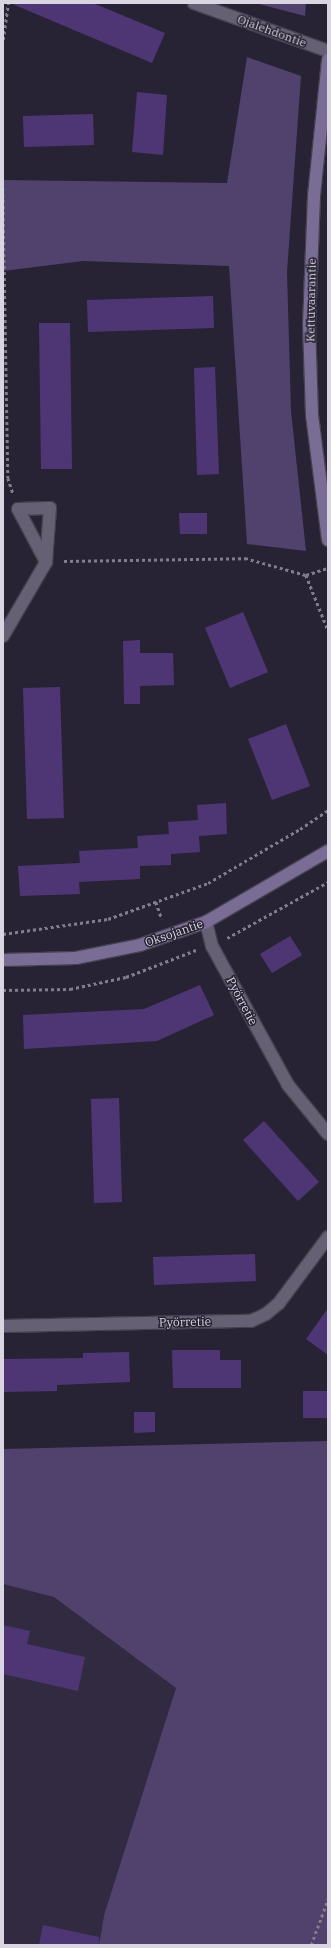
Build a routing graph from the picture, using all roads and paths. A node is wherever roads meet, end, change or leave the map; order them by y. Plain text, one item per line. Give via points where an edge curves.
1 (8, 3) edge
2 (194, 3) edge
3 (3, 40) edge
4 (328, 51) edge
5 (328, 60) edge
6 (3, 188) edge
7 (18, 508) junction
8 (328, 539) edge
9 (46, 562) junction
10 (328, 568) edge
11 (306, 575) junction
12 (328, 630) edge
13 (3, 636) edge
14 (328, 810) edge
15 (328, 852) edge
16 (206, 922) junction
17 (3, 934) edge
18 (3, 960) edge
19 (328, 1134) edge
20 (328, 1237) edge
21 (3, 1326) edge
22 (328, 1899) edge
23 (311, 1945) edge

1 - 3 path
2 - 4 street, Ojalehdontie
5 - 8 street, Kettuvaarantie via 314,196 309,324 312,415
6 - 7 path via 8,478
7 - 9 street
7 - 9 street via 50,508
9 - 11 path via 245,558
9 - 13 street
10 - 11 path
11 - 12 path
14 - 17 path via 208,882 108,919
15 - 16 street, Oksojantie
16 - 18 street, Oksojantie via 140,944 76,958
16 - 19 street, Pyörretie via 212,946 288,1085
20 - 21 street, Pyörretie via 278,1303 266,1314 251,1321
22 - 23 path

